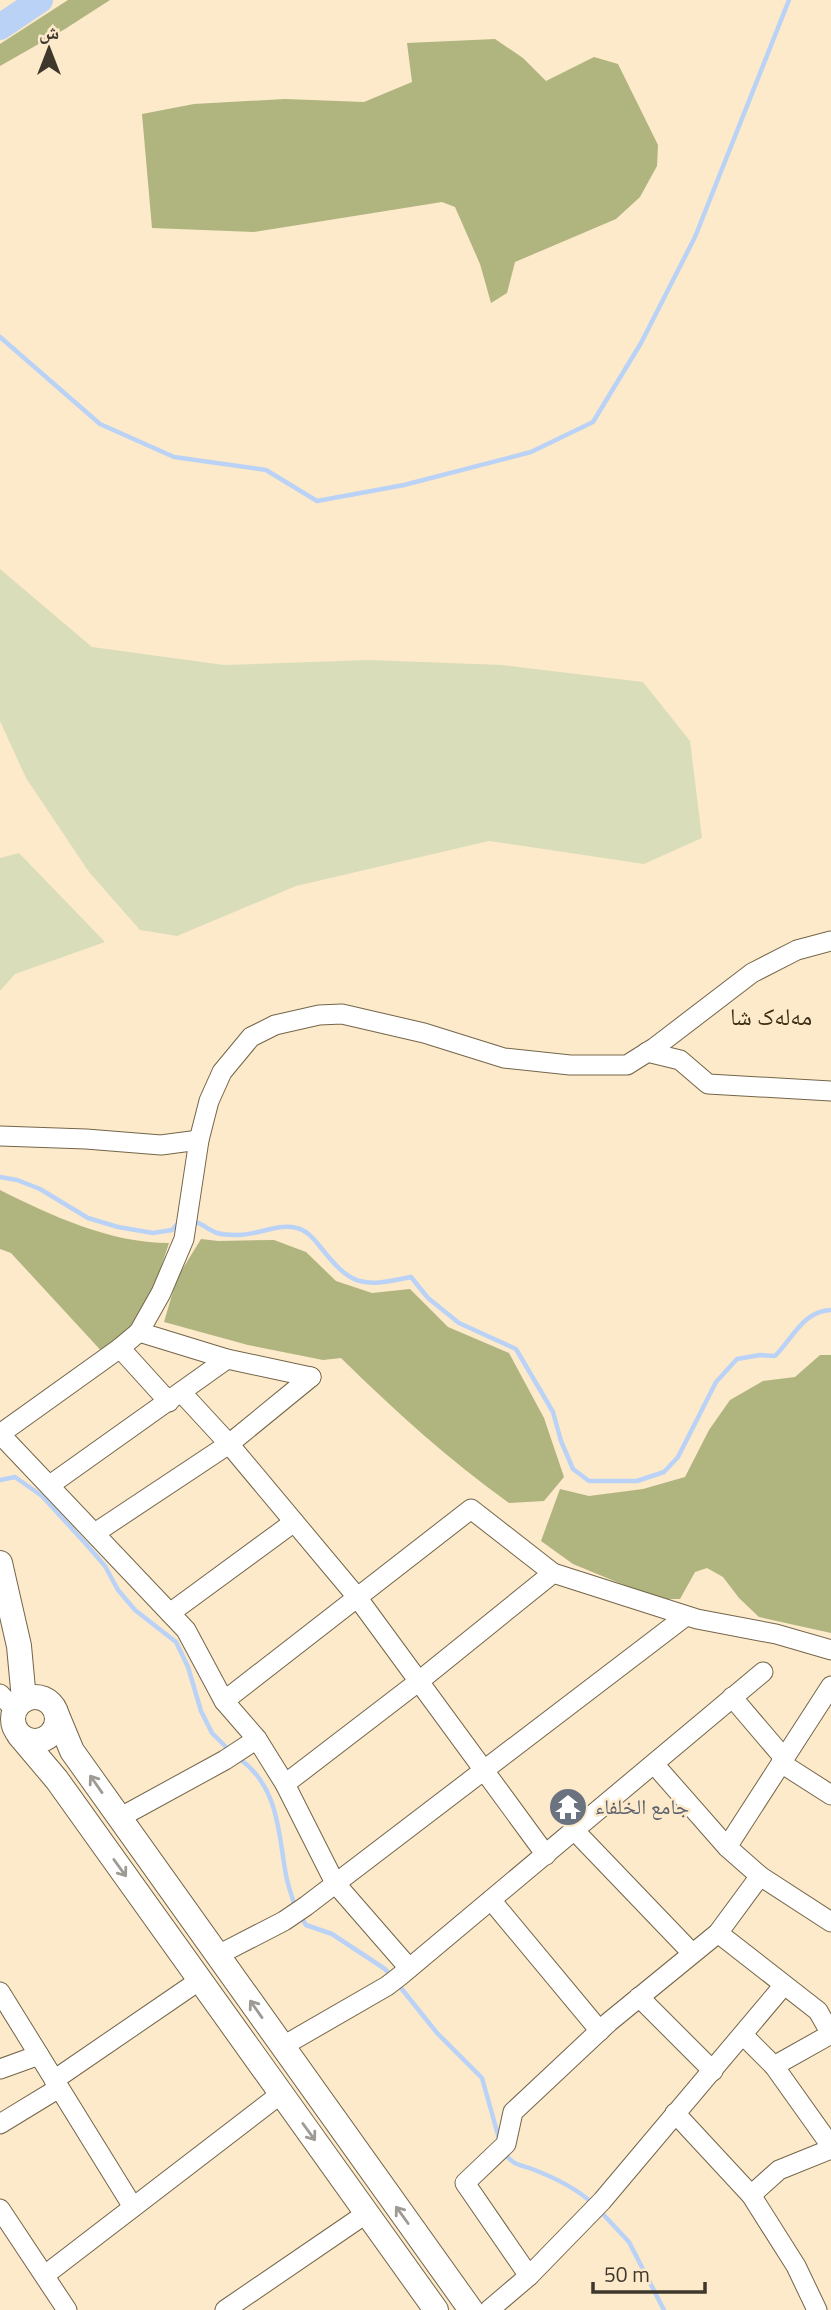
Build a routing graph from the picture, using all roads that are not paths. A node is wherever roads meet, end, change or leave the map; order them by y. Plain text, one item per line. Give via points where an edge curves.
1 (831, 941) edge
2 (647, 1052) junction
3 (831, 1091) edge
4 (0, 1136) edge
5 (199, 1140) junction
6 (139, 1332) junction
7 (120, 1348) junction
8 (227, 1359) junction
9 (175, 1398) junction
10 (0, 1434) edge
11 (229, 1444) junction
12 (50, 1485) junction
13 (294, 1522) junction
14 (95, 1533) junction
15 (0, 1563) edge
16 (553, 1573) junction
17 (357, 1597) junction
18 (170, 1613) junction
19 (686, 1616) junction
20 (19, 1646) junction
21 (831, 1650) edge
22 (763, 1672) dead end
23 (418, 1682) junction
24 (831, 1686) edge
25 (732, 1697) junction
26 (224, 1701) junction
27 (9, 1702) edge
28 (54, 1709) junction
29 (19, 1735) junction
30 (257, 1739) junction
31 (783, 1761) junction
32 (654, 1764) junction
33 (484, 1770) junction
34 (285, 1784) junction
35 (831, 1795) edge
36 (119, 1818) junction
37 (574, 1830) junction
38 (727, 1847) junction
39 (546, 1854) junction
40 (760, 1877) junction
41 (335, 1884) junction
42 (491, 1900) junction
43 (831, 1922) edge
44 (718, 1933) junction
45 (692, 1953) junction
46 (218, 1955) junction
47 (399, 1977) junction
48 (200, 1980) junction
49 (784, 1985) junction
50 (0, 1992) edge
51 (639, 1997) junction
52 (825, 2006) edge
53 (600, 2031) junction
54 (831, 2034) edge
55 (743, 2035) junction
56 (283, 2046) junction
57 (39, 2055) junction
58 (774, 2066) junction
59 (0, 2069) edge
60 (713, 2071) junction
61 (56, 2084) junction
62 (282, 2094) junction
63 (675, 2113) junction
64 (0, 2124) edge
65 (831, 2148) edge
66 (751, 2195) junction
67 (133, 2207) junction
68 (0, 2209) edge
69 (367, 2213) junction
70 (432, 2255) junction
71 (409, 2271) junction
72 (45, 2275) junction
73 (529, 2276) junction
74 (452, 2284) junction
75 (432, 2304) edge
76 (815, 2307) edge
77 (67, 2310) edge
78 (225, 2310) edge
79 (471, 2310) edge
80 (489, 2310) edge

1 - 2 street via 797,950 752,973
2 - 3 street via 680,1060 708,1084
2 - 5 street via 627,1065 504,1058 342,1014 318,1015 275,1025 251,1037 222,1072
4 - 5 street via 161,1145
5 - 6 street via 184,1239
6 - 7 street
6 - 8 street
7 - 9 street
7 - 10 street
8 - 9 street
8 - 11 street via 311,1377
9 - 11 street
9 - 12 street
10 - 12 street
11 - 13 street
11 - 14 street
12 - 14 street
13 - 17 street
13 - 18 street
14 - 18 street
15 - 20 main road
16 - 17 street via 471,1509
16 - 19 street
16 - 23 street
17 - 23 street
17 - 26 street
18 - 26 street via 186,1629
19 - 21 street
19 - 33 street
20 - 27 main road
20 - 28 main road
22 - 25 street
23 - 33 street
23 - 34 street
24 - 31 street
25 - 31 street
25 - 32 street
26 - 30 street
27 - 28 main road via 37,1697
27 - 29 main road
28 - 29 main road via 55,1728 46,1738 32,1741
36 -> 28 main road via 72,1751
29 -> 48 main road via 48,1768
30 - 34 street
30 - 36 street
31 - 35 street
31 - 38 street
32 - 37 street
32 - 38 street
33 - 39 street
33 - 41 street
34 - 41 street
36 - 46 main road
37 - 39 street
37 - 45 street
38 - 40 street
39 - 42 street
40 - 43 street
40 - 44 street
41 - 46 street via 299,1911
41 - 47 street
42 - 47 street
42 - 53 street
44 - 45 street
44 - 49 street
45 - 51 street
56 -> 46 main road
47 - 56 street
48 - 61 street
48 - 62 main road
49 - 52 street
49 - 55 street
50 - 57 street
51 - 53 street
51 - 60 street
52 - 54 street
53 - 73 street via 513,2112 500,2149 465,2183
54 - 58 street
55 - 58 street
55 - 60 street
70 -> 56 main road
57 - 59 street
57 - 61 street
58 - 65 street
60 - 63 street
61 - 64 street
61 - 67 street
62 - 67 street
62 -> 69 main road
63 - 66 street
63 - 73 street via 596,2207
65 - 66 street via 779,2169
66 - 76 street via 796,2266
67 - 72 street
68 - 72 street
69 - 71 main road
69 - 78 street
70 - 71 main road via 420,2268
70 - 74 main road
71 - 75 main road
72 - 77 street
73 - 80 street
74 - 75 main road via 435,2288
74 - 79 main road

